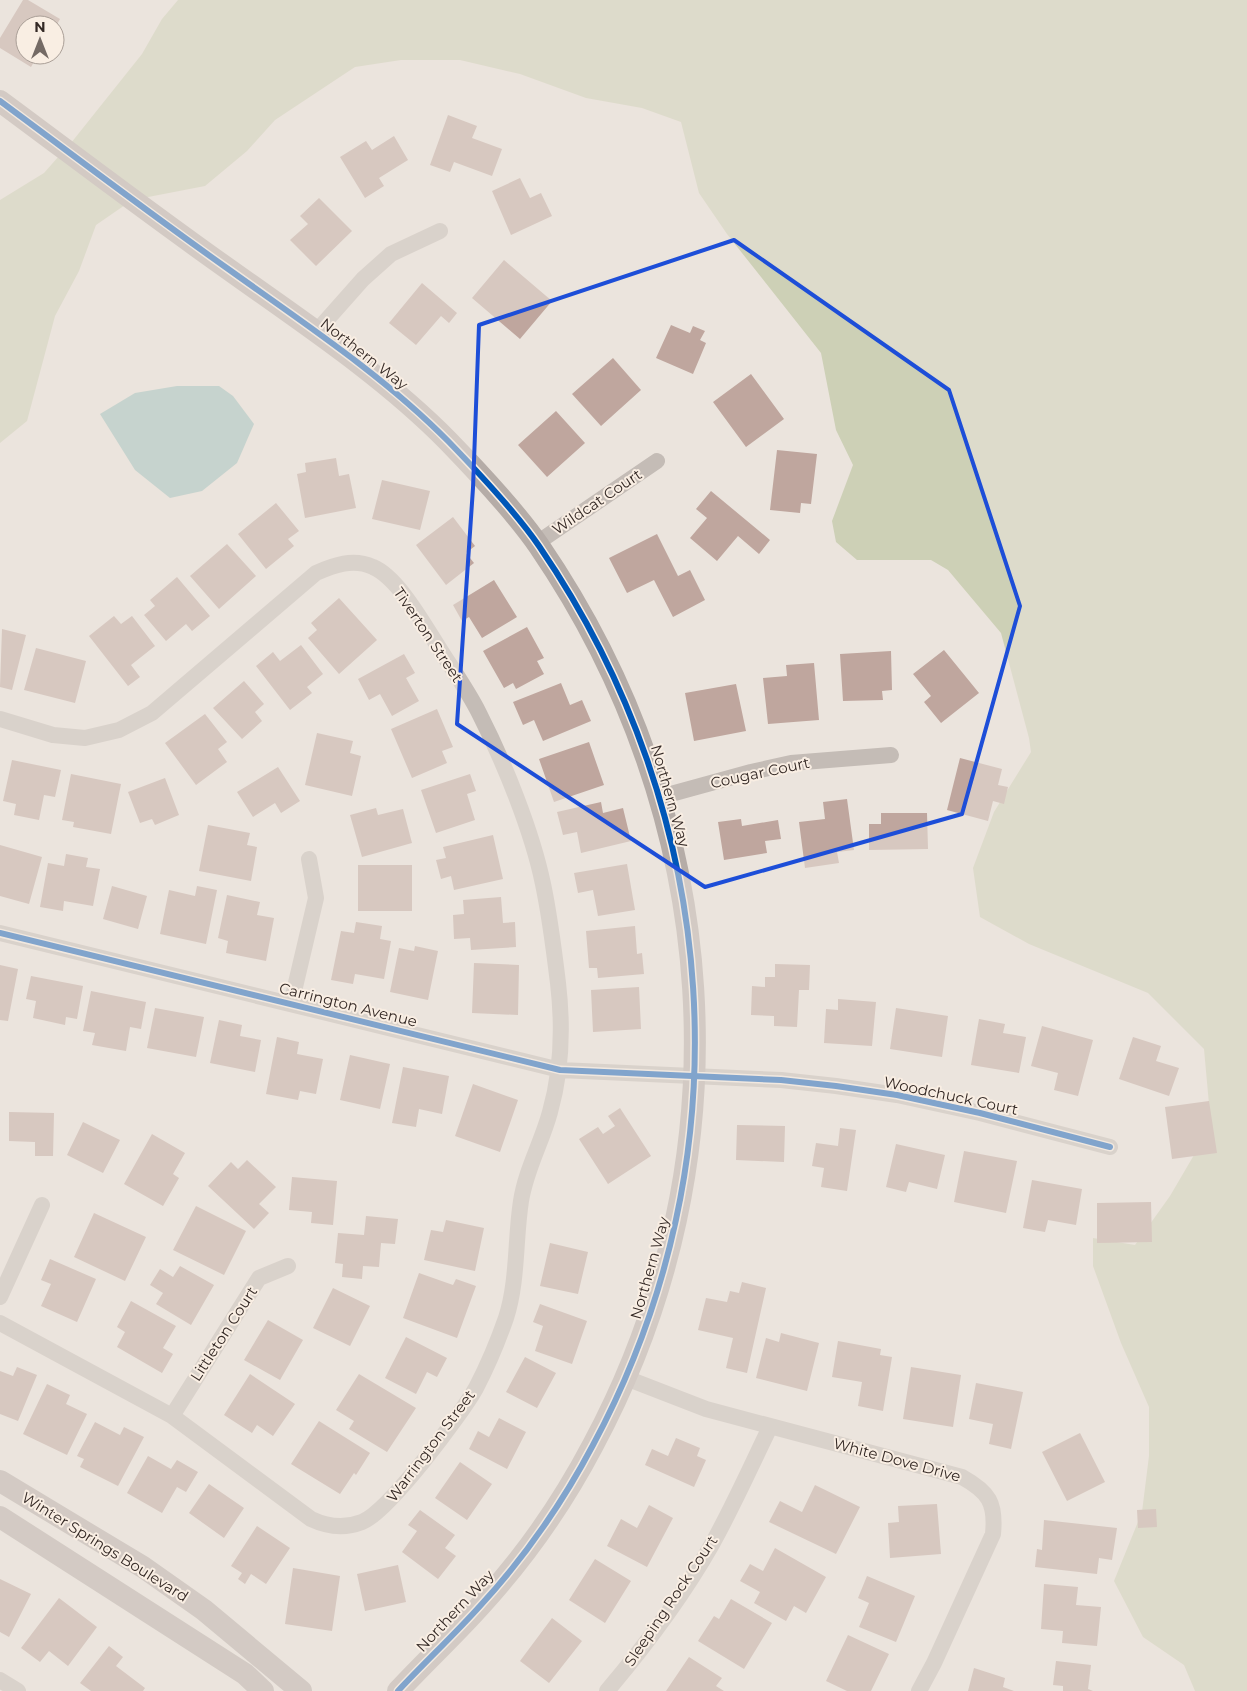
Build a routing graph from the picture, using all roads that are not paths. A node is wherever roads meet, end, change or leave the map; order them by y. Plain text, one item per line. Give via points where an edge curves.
1 (0, 101) edge
2 (440, 231) dead end
3 (316, 332) junction
4 (657, 461) dead end
5 (537, 543) junction
6 (0, 719) edge
7 (891, 755) dead end
8 (660, 797) junction
9 (309, 859) dead end
10 (0, 933) edge
11 (291, 1004) junction
12 (560, 1070) junction
13 (694, 1075) junction
14 (1110, 1147) dead end
15 (42, 1205) dead end
16 (288, 1266) dead end
17 (0, 1297) edge
18 (0, 1323) edge
19 (626, 1378) junction
20 (172, 1416) junction
21 (770, 1426) junction
22 (0, 1481) edge
23 (0, 1517) edge
24 (0, 1680) edge
25 (18, 1691) edge
26 (263, 1691) edge
27 (301, 1691) edge
28 (398, 1691) edge
29 (607, 1691) edge
30 (919, 1691) edge

1 - 3 street, Northern Way
2 - 3 street via 391,254 363,279
3 - 5 street, Northern Way via 401,398 446,439
4 - 5 street, Wildcat Court
5 - 8 street, Northern Way via 608,663 635,723
6 - 12 street, Tiverton Street via 53,735 85,738 119,730 152,713 316,573 336,564 374,567 393,583 424,622 478,711 529,836 543,883 558,985
7 - 8 street, Cougar Court via 791,763
8 - 13 street, Northern Way via 682,888 690,944 695,1010
9 - 11 street via 316,898
10 - 11 street, Carrington Avenue
11 - 12 street, Carrington Avenue
12 - 13 street, Carrington Avenue
12 - 20 street, Warrington Street via 550,1114 529,1167 521,1198 506,1318 475,1388 383,1508 364,1521 344,1526 319,1523
13 - 14 street, Woodchuck Court via 781,1080 897,1095
13 - 19 street, Northern Way via 689,1147 680,1207 667,1261
15 - 17 street
16 - 20 street, Littleton Court via 260,1278
18 - 20 street, Warrington Street
19 - 21 street, White Dove Drive via 677,1400
19 - 28 street, Northern Way via 588,1454 520,1557 480,1606
21 - 29 street, Sleeping Rock Court via 711,1546 671,1607
21 - 30 street, White Dove Drive via 962,1477 980,1487 990,1501 995,1517 992,1534
22 - 27 street, Winter Springs Boulevard via 143,1566 204,1610
23 - 26 street, Winter Springs Boulevard via 245,1674
24 - 25 street

